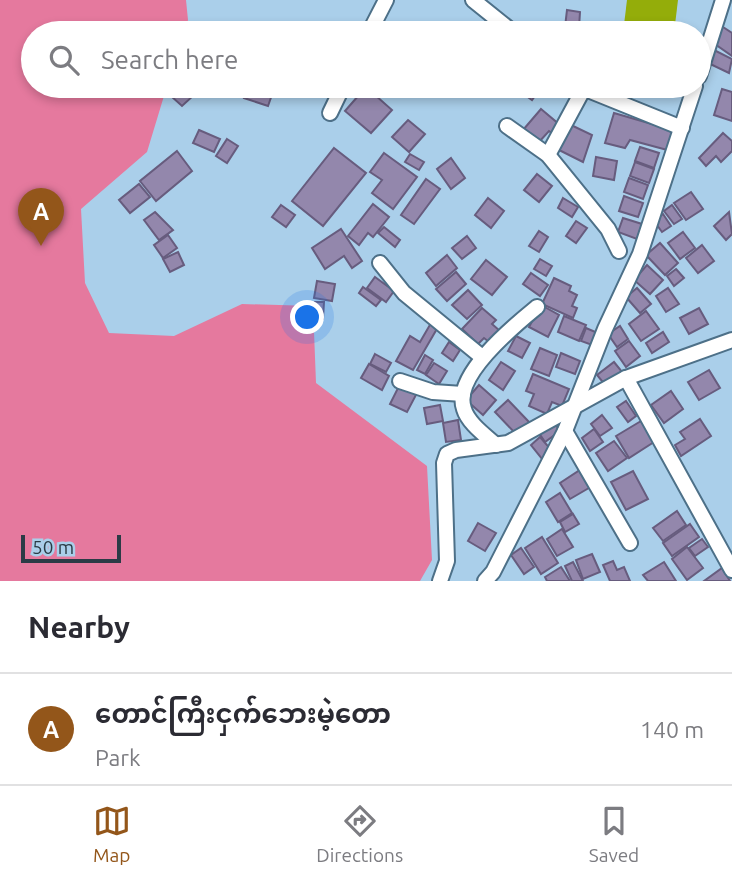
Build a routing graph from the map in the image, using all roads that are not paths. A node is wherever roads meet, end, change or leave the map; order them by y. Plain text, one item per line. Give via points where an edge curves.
1 (386, 0) edge
2 (473, 0) edge
3 (723, 0) edge
4 (375, 21) edge
5 (499, 21) edge
6 (711, 38) edge
7 (337, 98) edge
8 (576, 98) edge
9 (606, 98) edge
10 (691, 98) edge
11 (330, 113) dead end
12 (507, 126) dead end
13 (682, 128) junction
14 (548, 155) junction
15 (619, 251) dead end
16 (380, 263) dead end
17 (537, 307) dead end
18 (729, 342) edge
19 (482, 357) junction
20 (626, 378) junction
21 (400, 381) dead end
22 (463, 394) junction
23 (574, 407) junction
24 (565, 431) junction
25 (496, 445) junction
26 (629, 543) dead end
27 (732, 570) edge
28 (440, 581) edge
29 (485, 581) edge

1 - 4 street
2 - 5 street
3 - 6 street
7 - 11 street
8 - 14 street
9 - 13 street
10 - 13 street
12 - 14 street
13 - 23 street via 640,254
14 - 15 street via 608,229
16 - 19 street via 404,293
17 - 19 street
18 - 20 street
19 - 22 street
20 - 23 street
20 - 27 street
21 - 22 street via 433,392
22 - 25 street via 463,408
23 - 24 street
23 - 25 street
24 - 26 street
24 - 29 street
25 - 28 street via 447,454 447,561

